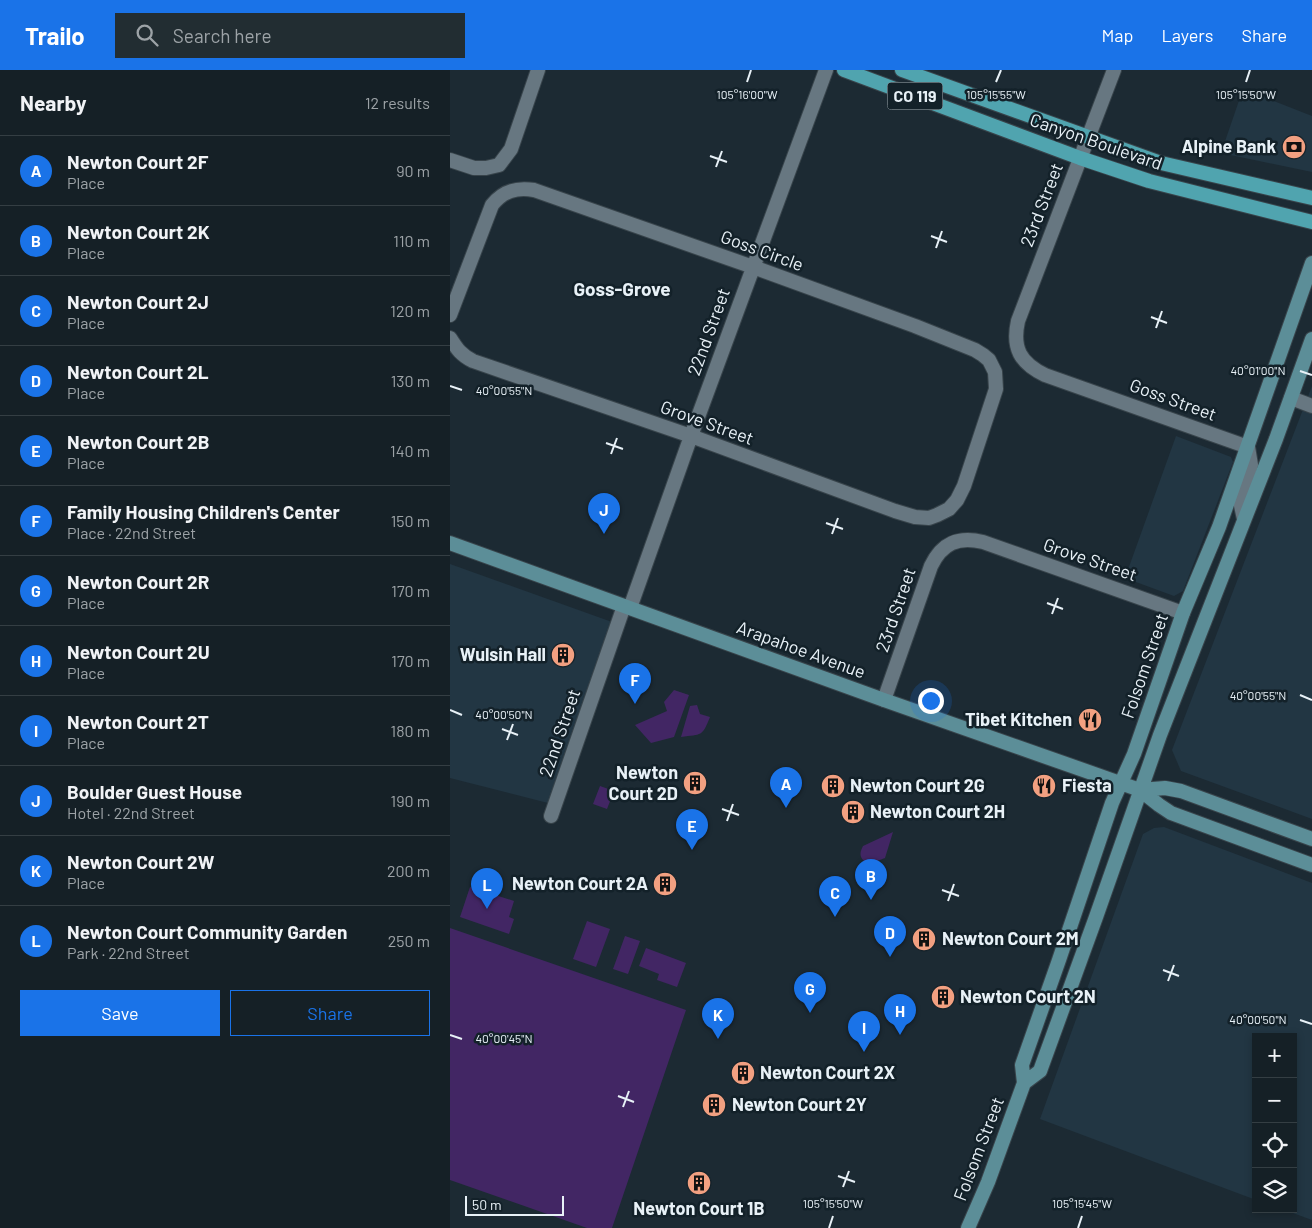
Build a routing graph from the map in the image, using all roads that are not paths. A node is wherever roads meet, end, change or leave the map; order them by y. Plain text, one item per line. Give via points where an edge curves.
1 (538, 70) edge
2 (826, 70) edge
3 (844, 70) edge
4 (902, 70) edge
5 (1114, 70) edge
6 (1088, 138) junction
7 (1080, 158) junction
8 (450, 160) edge
9 (1312, 198) edge
10 (1312, 222) edge
11 (1312, 263) edge
12 (753, 267) junction
13 (450, 315) edge
14 (450, 338) edge
15 (1312, 339) edge
16 (1021, 355) joint
17 (1291, 398) junction
18 (1312, 406) edge
19 (691, 436) junction
20 (1248, 447) junction
21 (943, 513) joint
22 (1244, 519) junction
23 (955, 541) joint
24 (450, 544) edge
25 (627, 607) junction
26 (1183, 613) junction
27 (884, 700) junction
28 (1121, 782) junction
29 (1140, 790) junction
30 (551, 816) dead end
31 (1312, 839) edge
32 (1312, 864) edge
33 (1024, 1084) junction
34 (968, 1228) edge

1 - 8 street via 511,149 498,165 474,168
2 - 12 street, 22nd Street
3 - 7 main road, Canyon Boulevard / CO 119
4 - 6 main road, Canyon Boulevard / CO 119
5 - 6 street, 23rd Street
6 - 7 street, 23rd Street
6 - 9 main road, Canyon Boulevard / CO 119 via 1161,162
7 - 10 main road, Canyon Boulevard / CO 119 via 1149,181
7 - 16 street, 23rd Street via 1018,321 1016,338
11 - 20 main road, Folsom Street
12 - 13 street, Goss Circle via 523,188 511,190 492,205
12 - 19 street, 22nd Street
12 - 21 street, Goss Circle via 915,326 975,350 989,360 995,373 996,389 964,486 954,505
14 - 19 street, Grove Street via 456,349 473,361
15 - 17 main road, Folsom Street
16 - 20 street, Goss Street via 1036,371 1045,375
17 - 18 street
17 - 22 main road, Folsom Street
19 - 21 street, Grove Street via 895,511 925,518
19 - 25 street, 22nd Street
20 - 22 street via 1252,465 1240,501
20 - 26 main road, Folsom Street
22 - 29 main road, Folsom Street
23 - 26 street, Grove Street via 983,542
23 - 27 street, 23rd Street via 937,554 931,566
24 - 25 main road, Arapahoe Avenue
25 - 27 main road, Arapahoe Avenue
25 - 30 street, 22nd Street
26 - 28 main road, Folsom Street via 1134,754
27 - 28 main road, Arapahoe Avenue
28 - 29 main road, Arapahoe Avenue
28 - 33 main road, Folsom Street via 1022,1065
29 - 31 main road, Arapahoe Avenue via 1165,788 1181,791
29 - 32 main road, Arapahoe Avenue via 1171,813
29 - 33 main road, Folsom Street via 1040,1071
33 - 34 main road, Folsom Street

